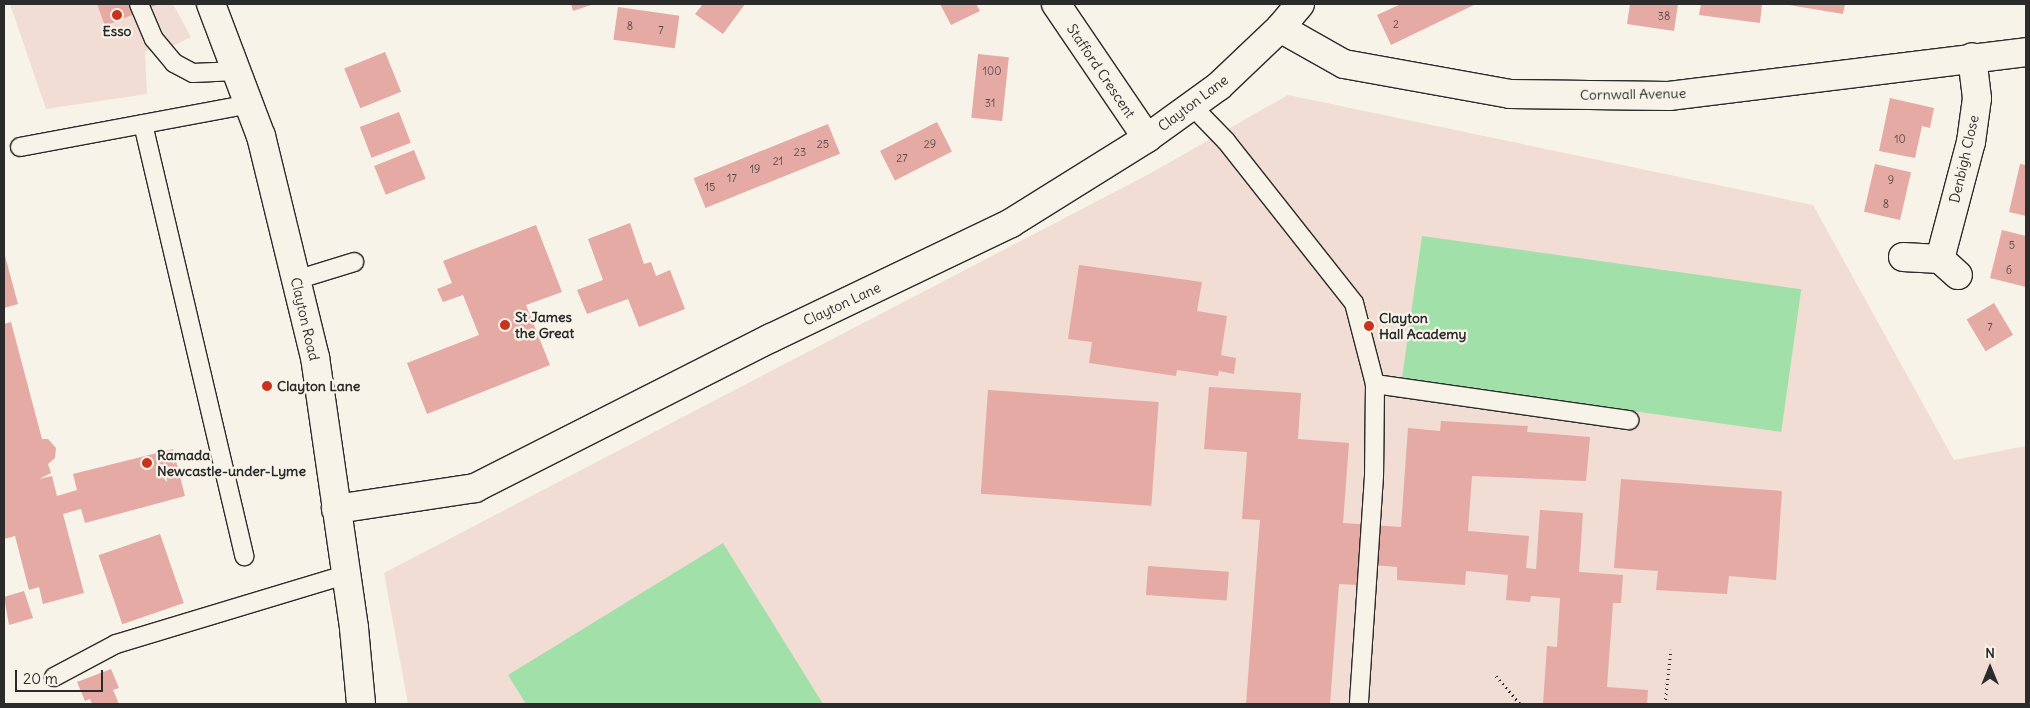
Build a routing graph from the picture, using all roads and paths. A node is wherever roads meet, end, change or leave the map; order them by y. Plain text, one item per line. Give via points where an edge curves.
1 (139, 4) edge
2 (212, 4) edge
3 (1056, 4) edge
4 (1300, 4) edge
5 (1280, 28) junction
6 (2026, 52) edge
7 (1972, 57) junction
8 (237, 71) junction
9 (250, 104) junction
10 (1192, 106) junction
11 (142, 124) junction
12 (1147, 138) junction
13 (20, 147) dead end
14 (1903, 256) dead end
15 (354, 262) dead end
16 (296, 280) junction
17 (1375, 384) junction
18 (1629, 420) dead end
19 (336, 509) junction
20 (244, 556) dead end
21 (345, 575) junction
22 (1671, 649) dead end
23 (1496, 676) dead end
24 (54, 677) dead end
25 (361, 704) edge
26 (1359, 704) edge
27 (1520, 704) edge
28 (1665, 704) edge

1 - 8 lane via 154,39 174,63 193,73
2 - 8 street, Clayton Road
3 - 12 street, Stafford Crescent
4 - 5 street, Clayton Lane
5 - 7 street, Cornwall Avenue via 1344,64 1510,94 1669,96
5 - 10 street, Clayton Lane via 1220,86
6 - 7 street, Cornwall Avenue
7 - 14 street, Denbigh Close via 1977,98 1949,267
8 - 9 street, Clayton Road
9 - 11 lane
9 - 16 street, Clayton Road via 261,136
10 - 12 street, Clayton Lane
10 - 17 lane via 1226,141 1354,303
11 - 13 lane
11 - 20 lane
12 - 19 street, Clayton Lane via 1012,223 771,338 475,488
15 - 16 lane
16 - 19 street, Clayton Road via 315,357
17 - 18 lane
17 - 26 lane via 1374,476
19 - 21 street, Clayton Road
21 - 24 lane via 116,644
21 - 25 street, Clayton Road
22 - 28 path
23 - 27 path

